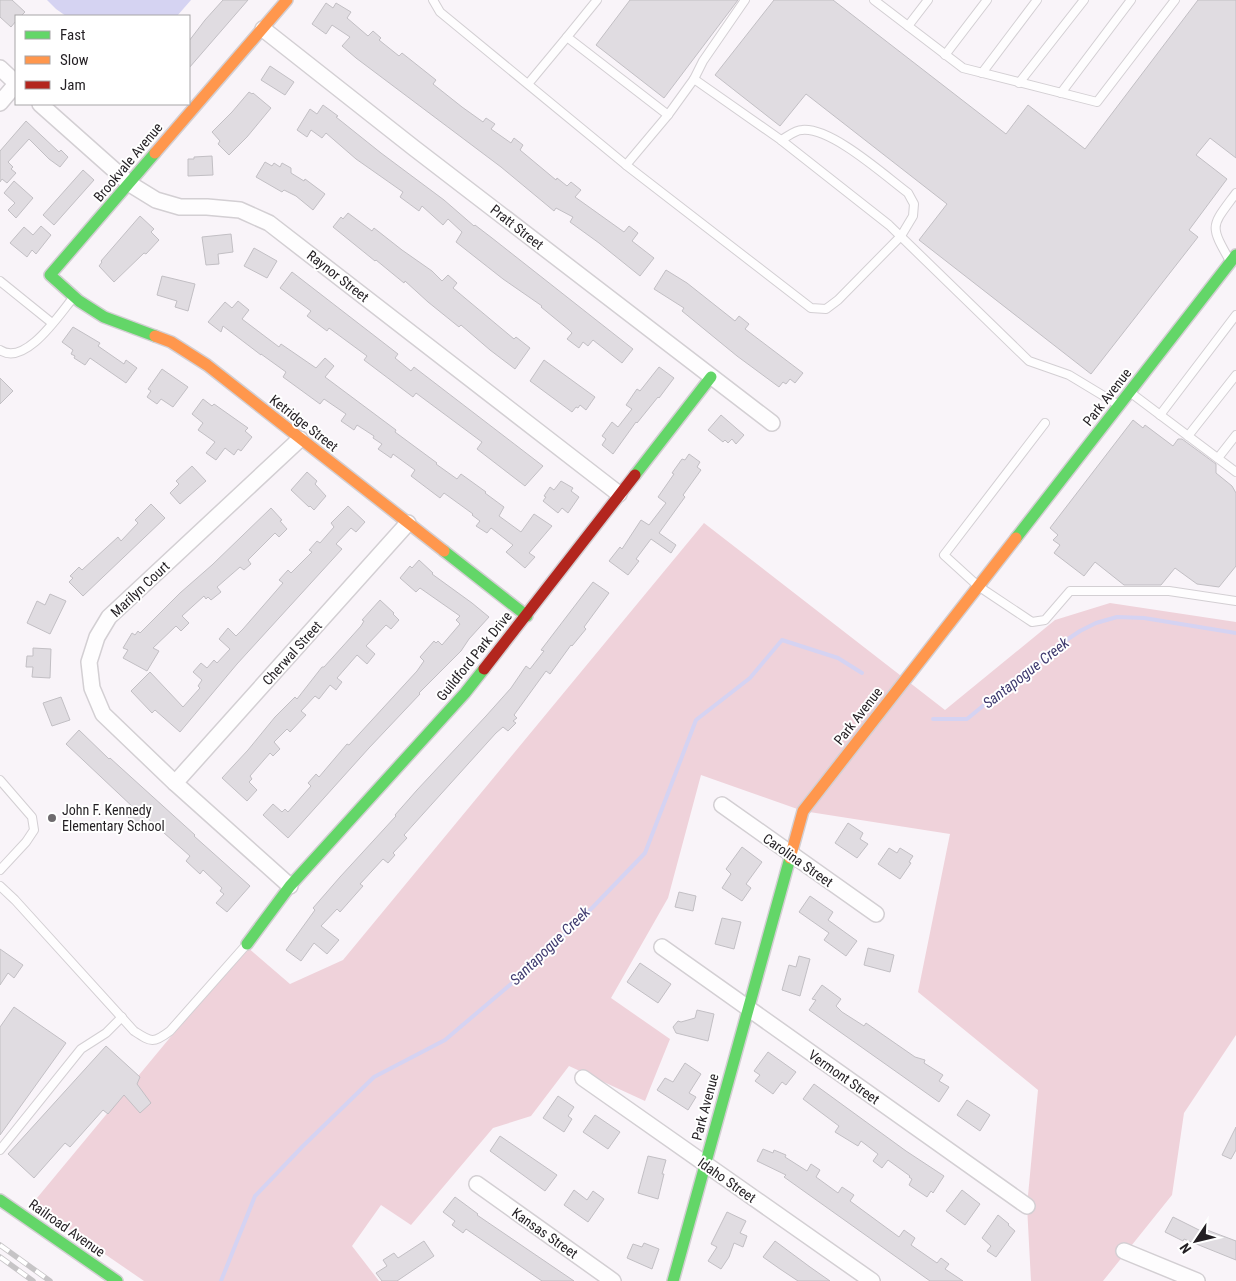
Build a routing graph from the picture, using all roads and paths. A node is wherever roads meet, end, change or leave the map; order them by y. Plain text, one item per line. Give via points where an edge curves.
1 (288, 0) edge
2 (433, 0) edge
3 (598, 0) edge
4 (745, 0) edge
5 (928, 0) edge
6 (987, 0) edge
7 (1037, 0) edge
8 (1084, 0) edge
9 (1131, 0) edge
10 (1175, 0) edge
11 (879, 1) edge
12 (908, 26) junction
13 (263, 29) junction
14 (567, 37) junction
15 (945, 55) junction
16 (0, 68) edge
17 (982, 73) junction
18 (694, 80) junction
19 (15, 82) edge
20 (1019, 83) junction
21 (15, 84) edge
22 (528, 84) junction
23 (1061, 93) junction
24 (0, 103) edge
25 (41, 105) edge
26 (668, 115) junction
27 (781, 140) junction
28 (626, 165) junction
29 (130, 184) junction
30 (1236, 193) edge
31 (901, 236) junction
32 (1233, 258) edge
33 (50, 275) joint
34 (0, 281) edge
35 (74, 297) junction
36 (1236, 315) edge
37 (52, 323) junction
38 (0, 350) edge
39 (1236, 375) edge
40 (711, 377) junction
41 (1129, 392) junction
42 (1119, 405) junction
43 (1160, 415) junction
44 (772, 423) dead end
45 (1045, 423) dead end
46 (1236, 435) edge
47 (1188, 436) junction
48 (300, 440) junction
49 (1218, 458) junction
50 (1236, 472) edge
51 (619, 494) junction
52 (408, 523) junction
53 (978, 586) junction
54 (1236, 601) edge
55 (526, 616) junction
56 (0, 780) edge
57 (175, 782) junction
58 (722, 805) dead end
59 (789, 854) junction
60 (0, 870) edge
61 (0, 886) edge
62 (290, 886) junction
63 (876, 914) dead end
64 (247, 944) joint
65 (662, 946) dead end
66 (747, 1008) junction
67 (122, 1017) junction
68 (583, 1078) dead end
69 (0, 1150) edge
70 (705, 1164) junction
71 (477, 1184) dead end
72 (0, 1200) edge
73 (1028, 1206) dead end
74 (1124, 1251) dead end
75 (117, 1281) edge
76 (613, 1281) edge
77 (673, 1281) edge
78 (872, 1281) edge
79 (1197, 1281) edge

1 - 13 street, Brookvale Avenue
2 - 22 lane via 440,12
3 - 14 lane
4 - 18 lane via 703,61
5 - 12 lane
6 - 15 lane
7 - 17 lane
8 - 20 lane
9 - 23 lane
10 - 23 lane via 1097,102
11 - 12 lane
12 - 15 lane
13 - 29 street, Brookvale Avenue
13 - 40 street, Pratt Street
14 - 22 lane
14 - 26 lane
15 - 17 lane via 963,68
16 - 19 street
17 - 20 lane
18 - 26 lane
18 - 27 lane
20 - 23 lane
21 - 24 street
22 - 28 lane
25 - 29 street, Raynor Street
26 - 28 lane
27 - 31 lane
27 - 31 lane via 800,130 817,131 835,139 908,193 914,204 913,216
28 - 31 lane via 811,308 826,309 838,300
29 - 33 street, Brookvale Avenue
29 - 51 street, Raynor Street via 156,200 180,208 240,210 268,223
30 - 32 lane via 1215,227 1218,239
31 - 42 lane via 1029,361 1069,375
32 - 41 street, Park Avenue
33 - 35 street, Ketridge Street
34 - 37 lane
35 - 37 lane
35 - 48 street, Ketridge Street via 104,317 171,342 206,365
36 - 43 lane
37 - 38 lane via 23,351 14,354
39 - 47 lane
40 - 44 street, Pratt Street
40 - 51 street, Guildford Park Drive
41 - 42 street, Park Avenue
41 - 43 lane
42 - 53 street, Park Avenue
43 - 47 lane
45 - 53 lane via 944,555
46 - 49 lane
47 - 49 lane
48 - 52 street, Ketridge Street
48 - 57 street, Marilyn Court via 109,617 97,637 89,662 92,688 103,714
49 - 50 lane
51 - 55 street, Guildford Park Drive
52 - 55 street, Ketridge Street
52 - 57 street, Cherwal Street
53 - 54 lane via 1032,622 1045,620 1070,590 1169,591
53 - 59 street, Park Avenue via 803,811
55 - 62 street, Guildford Park Drive via 465,693
56 - 60 lane via 32,817 34,830
57 - 62 street, Marilyn Court
58 - 59 street, Carolina Street
59 - 63 street, Carolina Street
59 - 66 street, Park Avenue
61 - 67 lane
62 - 64 street, Guildford Park Drive
64 - 67 lane via 159,1040 150,1041 134,1031
65 - 66 street, Vermont Street
66 - 70 street, Park Avenue
66 - 73 street, Vermont Street
67 - 69 lane via 106,1033 81,1049
68 - 70 street, Idaho Street
70 - 77 street, Park Avenue
70 - 78 street, Idaho Street
71 - 76 street, Kansas Street
72 - 75 street, Railroad Avenue
74 - 79 street

